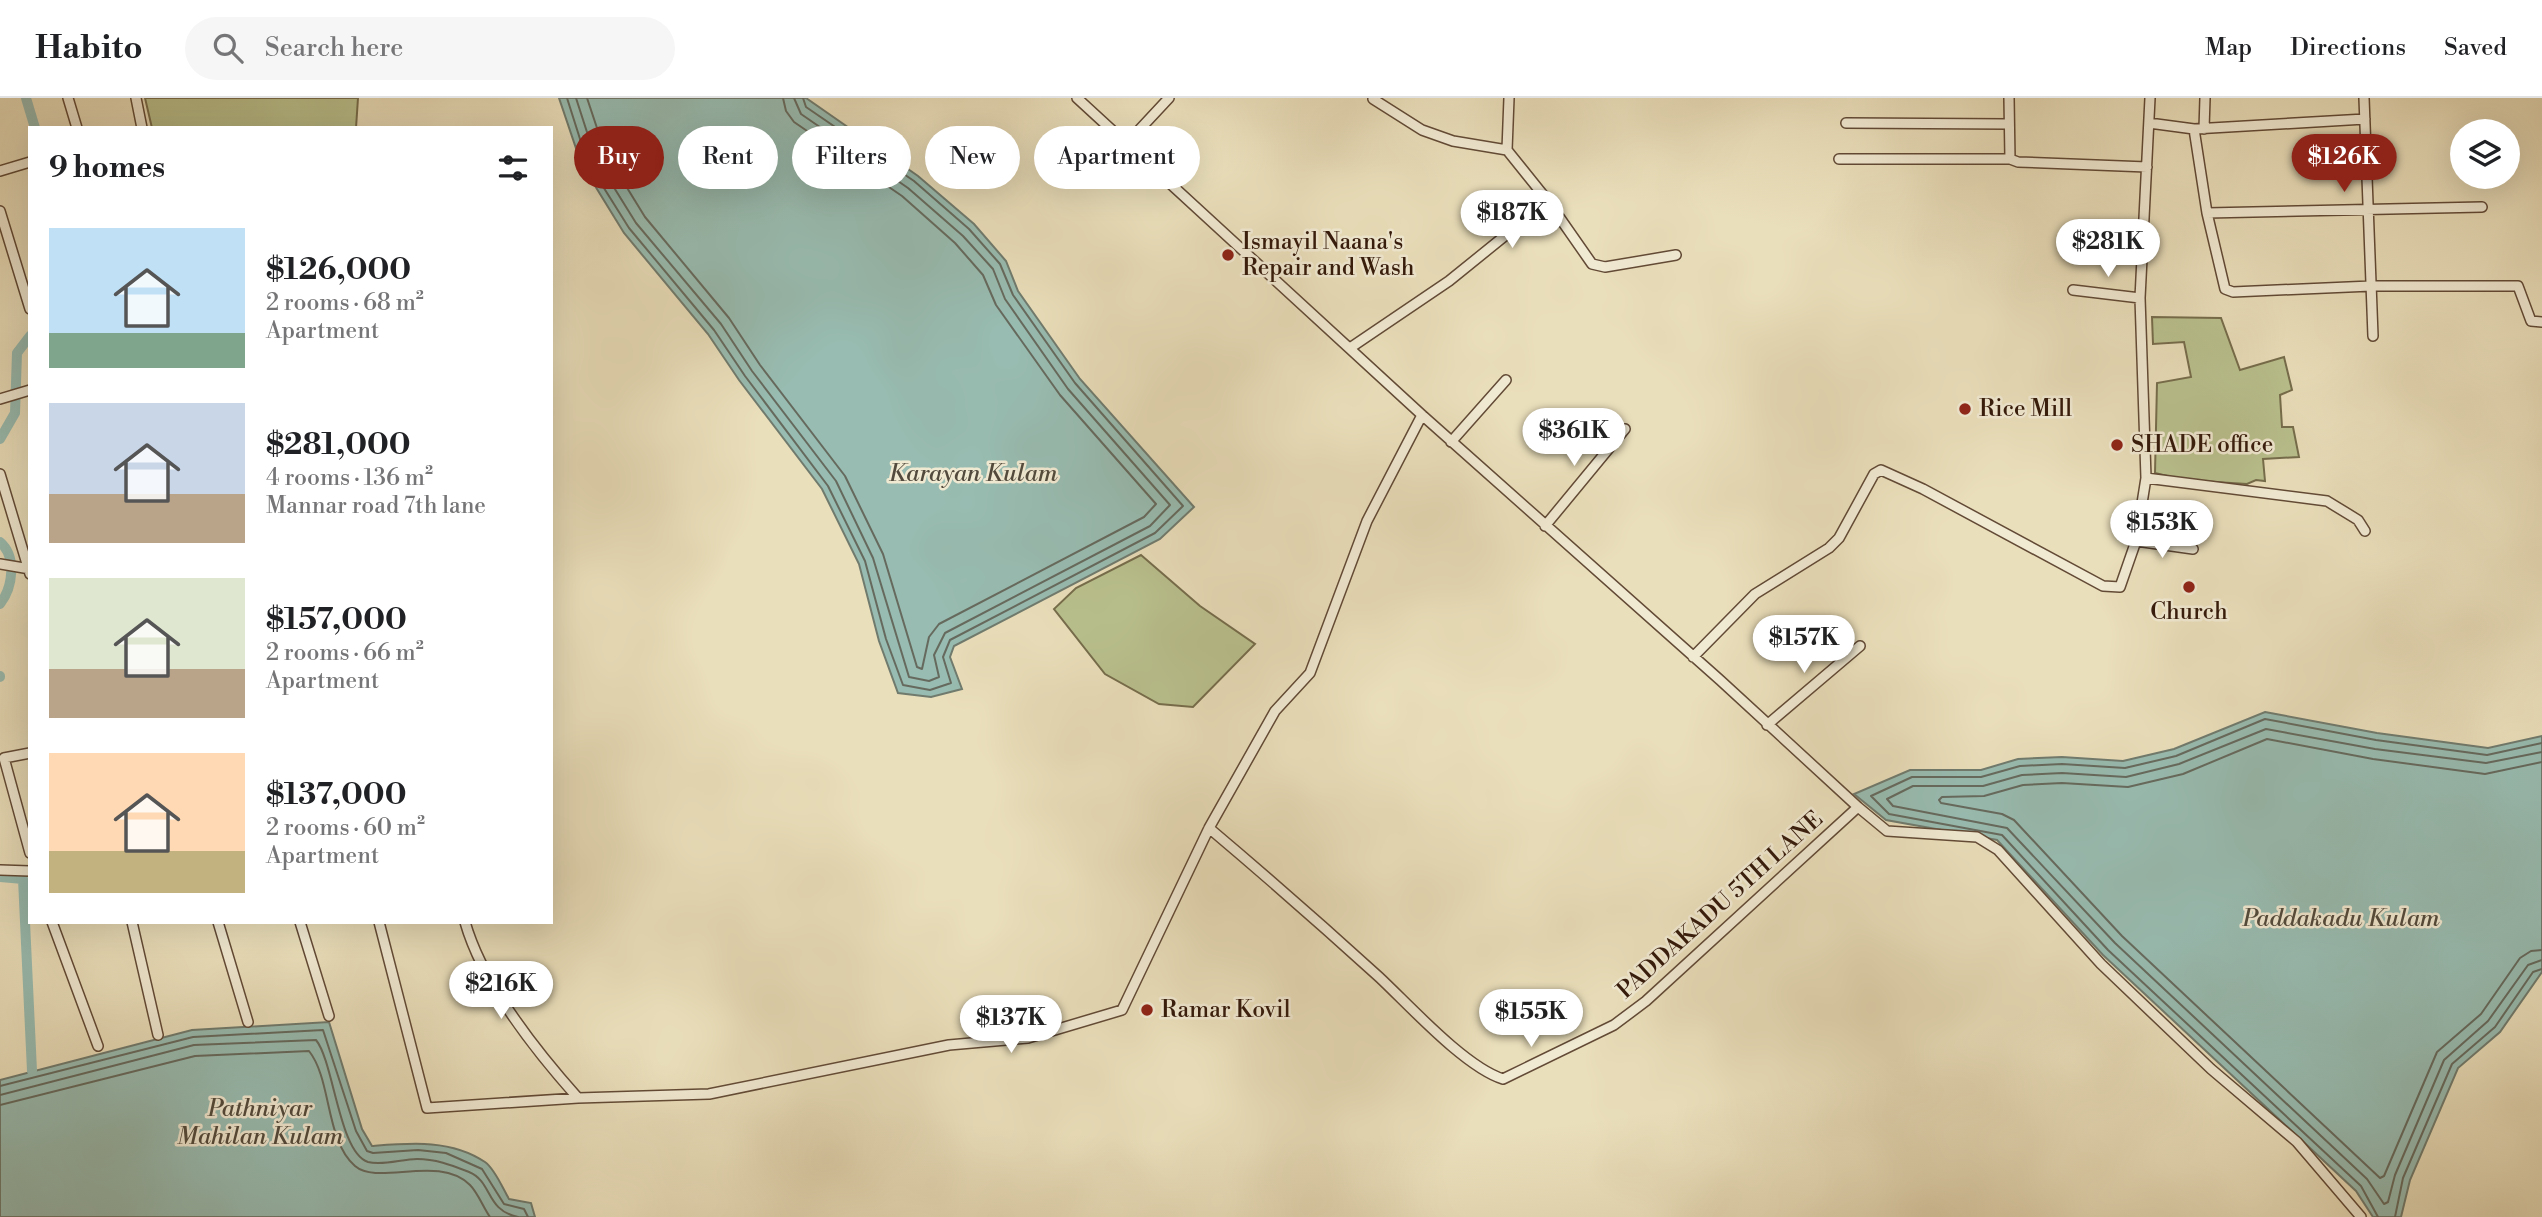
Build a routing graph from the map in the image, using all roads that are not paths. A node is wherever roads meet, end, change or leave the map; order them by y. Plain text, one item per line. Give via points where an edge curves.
1 (68, 98) edge
2 (136, 98) edge
3 (1077, 98) edge
4 (1169, 98) edge
5 (1509, 98) edge
6 (2009, 98) edge
7 (2150, 98) edge
8 (2204, 98) edge
9 (2364, 98) edge
10 (1373, 99) edge
11 (2365, 119) junction
12 (1846, 123) dead end
13 (2148, 123) junction
14 (2008, 124) junction
15 (75, 126) edge
16 (142, 126) edge
17 (1109, 126) edge
18 (1143, 126) edge
19 (2199, 129) junction
20 (1507, 150) junction
21 (1839, 159) dead end
22 (2010, 159) junction
23 (28, 163) edge
24 (2147, 167) junction
25 (0, 171) edge
26 (1178, 189) edge
27 (1548, 201) junction
28 (2482, 207) dead end
29 (2370, 208) junction
30 (0, 211) edge
31 (2207, 213) junction
32 (1676, 255) dead end
33 (2371, 286) junction
34 (2073, 290) dead end
35 (2140, 298) junction
36 (28, 302) edge
37 (2542, 322) edge
38 (2373, 336) dead end
39 (1350, 348) junction
40 (1506, 380) dead end
41 (28, 391) edge
42 (0, 399) edge
43 (1422, 415) junction
44 (1625, 429) dead end
45 (1451, 442) junction
46 (0, 474) edge
47 (2146, 478) junction
48 (1545, 526) junction
49 (2365, 531) dead end
50 (2136, 541) junction
51 (2193, 549) dead end
52 (0, 564) edge
53 (28, 567) edge
54 (28, 570) edge
55 (1860, 646) dead end
56 (1693, 657) junction
57 (1767, 725) junction
58 (28, 753) edge
59 (2, 758) edge
60 (1858, 807) junction
61 (1209, 828) junction
62 (28, 846) edge
63 (0, 870) edge
64 (28, 871) edge
65 (53, 924) edge
66 (132, 924) edge
67 (219, 924) edge
68 (301, 924) edge
69 (380, 924) edge
70 (466, 924) edge
71 (329, 1016) dead end
72 (248, 1022) dead end
73 (158, 1035) dead end
74 (98, 1046) dead end
75 (578, 1098) junction
76 (2361, 1217) edge

1 - 15 street
2 - 16 street
3 - 17 street
4 - 18 street
5 - 20 street
6 - 14 street
7 - 13 street
8 - 19 street
9 - 11 street
10 - 20 street via 1422,130 1453,141
11 - 19 street
11 - 29 street
12 - 14 street
13 - 19 street
13 - 24 street
14 - 22 street
19 - 31 street
20 - 27 street
21 - 22 street
22 - 24 street
23 - 25 street
24 - 35 street
26 - 39 street
27 - 32 street via 1592,264 1605,267
27 - 39 street via 1449,281
28 - 29 street
29 - 31 street
29 - 33 street
30 - 36 street
31 - 33 street via 2225,289
33 - 37 street via 2518,285 2531,321
33 - 38 street
34 - 35 street
35 - 47 street
39 - 43 street
40 - 45 street
41 - 42 street
43 - 45 street
43 - 61 street via 1367,521 1310,673 1275,711
44 - 48 street
45 - 48 street
46 - 53 street
47 - 49 street via 2327,501 2358,520
47 - 50 street
48 - 56 street
50 - 51 street
50 - 56 street via 2120,587 2102,586 1881,470 1874,474 1846,527 1829,548 1755,594
52 - 54 street
55 - 57 street
56 - 57 street
57 - 60 street
58 - 59 street
59 - 62 street
60 - 61 street, PADDAKADU 5TH LANE via 1646,1001 1614,1025 1503,1079 1491,1076 1459,1051
60 - 76 street via 1887,831 1977,837 1998,849 2101,964 2211,1069 2297,1142
61 - 75 street via 1122,1010 1028,1038 949,1045 709,1094
63 - 64 street
65 - 74 street
66 - 73 street
67 - 72 street
68 - 71 street
69 - 75 street via 427,1108
70 - 75 street via 473,951 542,1058

